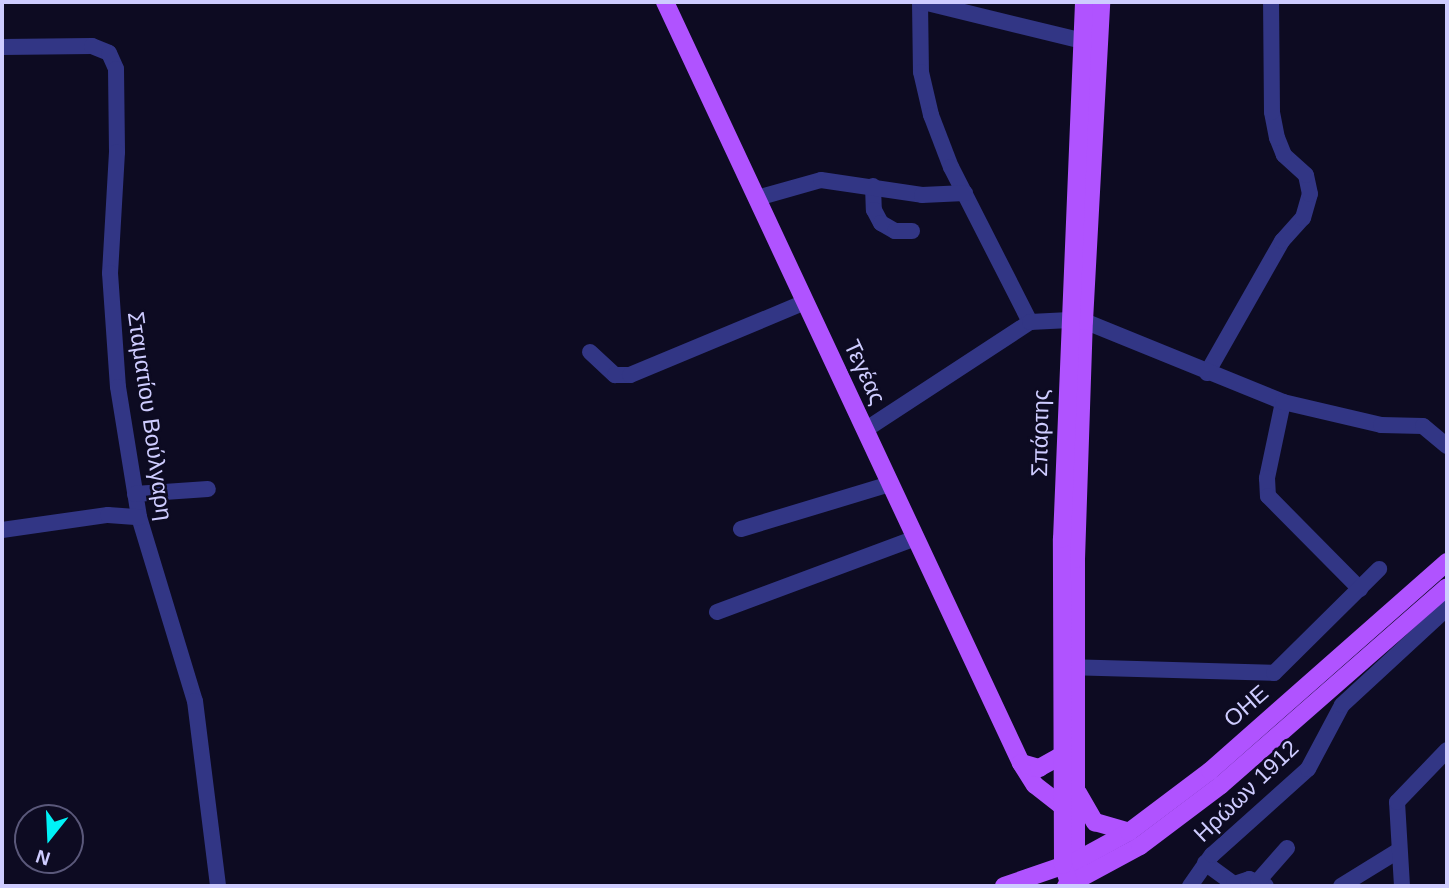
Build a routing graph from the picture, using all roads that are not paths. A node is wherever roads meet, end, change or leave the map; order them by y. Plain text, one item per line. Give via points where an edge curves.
1 (665, 2) edge
2 (921, 2) edge
3 (1084, 2) edge
4 (1101, 2) edge
5 (1271, 2) edge
6 (1079, 40) junction
7 (2, 47) edge
8 (873, 186) junction
9 (965, 193) junction
10 (757, 198) junction
11 (912, 231) dead end
12 (805, 302) junction
13 (1077, 320) junction
14 (1030, 322) junction
15 (590, 352) dead end
16 (1207, 373) junction
17 (1283, 402) junction
18 (865, 430) junction
19 (1447, 446) edge
20 (890, 484) junction
21 (208, 489) dead end
22 (135, 494) junction
23 (139, 517) junction
24 (2, 530) edge
25 (741, 530) dead end
26 (916, 538) junction
27 (1447, 562) edge
28 (1379, 569) dead end
29 (1443, 586) edge
30 (1360, 589) junction
31 (1447, 608) edge
32 (717, 612) dead end
33 (1068, 667) junction
34 (1447, 750) edge
35 (1061, 756) junction
36 (1021, 763) junction
37 (1075, 785) junction
38 (1062, 806) junction
39 (1129, 832) junction
40 (1287, 848) dead end
41 (1398, 851) junction
42 (1069, 863) junction
43 (1205, 863) junction
44 (1262, 884) edge
45 (218, 886) edge
46 (1004, 886) edge
47 (1067, 886) edge
48 (1190, 886) edge
49 (1341, 886) edge
50 (1402, 886) edge

1 - 10 main road, Τεγέας
2 - 6 street
2 - 9 street via 921,72 931,115
3 - 6 main road, Σπάρτης
4 - 13 main road, Σπάρτης
5 - 16 street via 1272,112 1277,138 1284,155 1306,175 1310,194 1303,218 1276,250
6 - 13 main road, Σπάρτης
7 - 22 street, Σταματίου Βούλγαρη via 81,45 102,49 114,61 117,152 110,273 118,387
8 - 9 street via 946,197
8 - 10 street via 821,180
8 - 11 street via 874,210 881,223 894,231
9 - 14 street
10 - 12 main road, Τεγέας
12 - 15 street via 630,375 615,375
12 - 18 main road, Τεγέας
13 - 14 street
13 - 16 street
13 - 33 main road, Σπάρτης
14 - 18 street
16 - 17 street
17 - 19 street via 1381,425 1423,426
17 - 30 street via 1267,478 1269,496
18 - 20 main road, Τεγέας
20 - 25 street
20 - 26 main road, Τεγέας
21 - 22 street
22 - 23 street, Σταματίου Βούλγαρη
23 - 24 street via 108,514
23 - 45 street, Σταματίου Βούλγαρη via 195,701
26 - 32 street
26 - 36 main road, Τεγέας
27 - 29 main road, ΟΗΕ
28 - 30 street
29 - 39 main road, ΟΗΕ
29 - 47 main road, ΟΗΕ via 1220,785 1140,846
30 - 33 street via 1290,661 1269,675
31 - 43 street, Ηρώων 1912 via 1342,705 1308,769
33 - 35 main road, Σπάρτης
33 - 37 main road, Σπάρτης
34 - 41 street via 1396,802
35 - 36 main road via 1039,768
35 - 38 main road, Σπάρτης
36 - 38 main road, Τεγέας via 1035,785
37 - 39 main road via 1091,818 1105,827
37 - 42 main road, Σπάρτης
38 - 42 main road, Σπάρτης
39 - 42 main road, ΟΗΕ
40 - 44 street
41 - 49 street
41 - 50 street
42 - 46 main road, ΟΗΕ
42 - 47 main road
43 - 44 street via 1234,884
43 - 48 street, Ηρώων 1912

